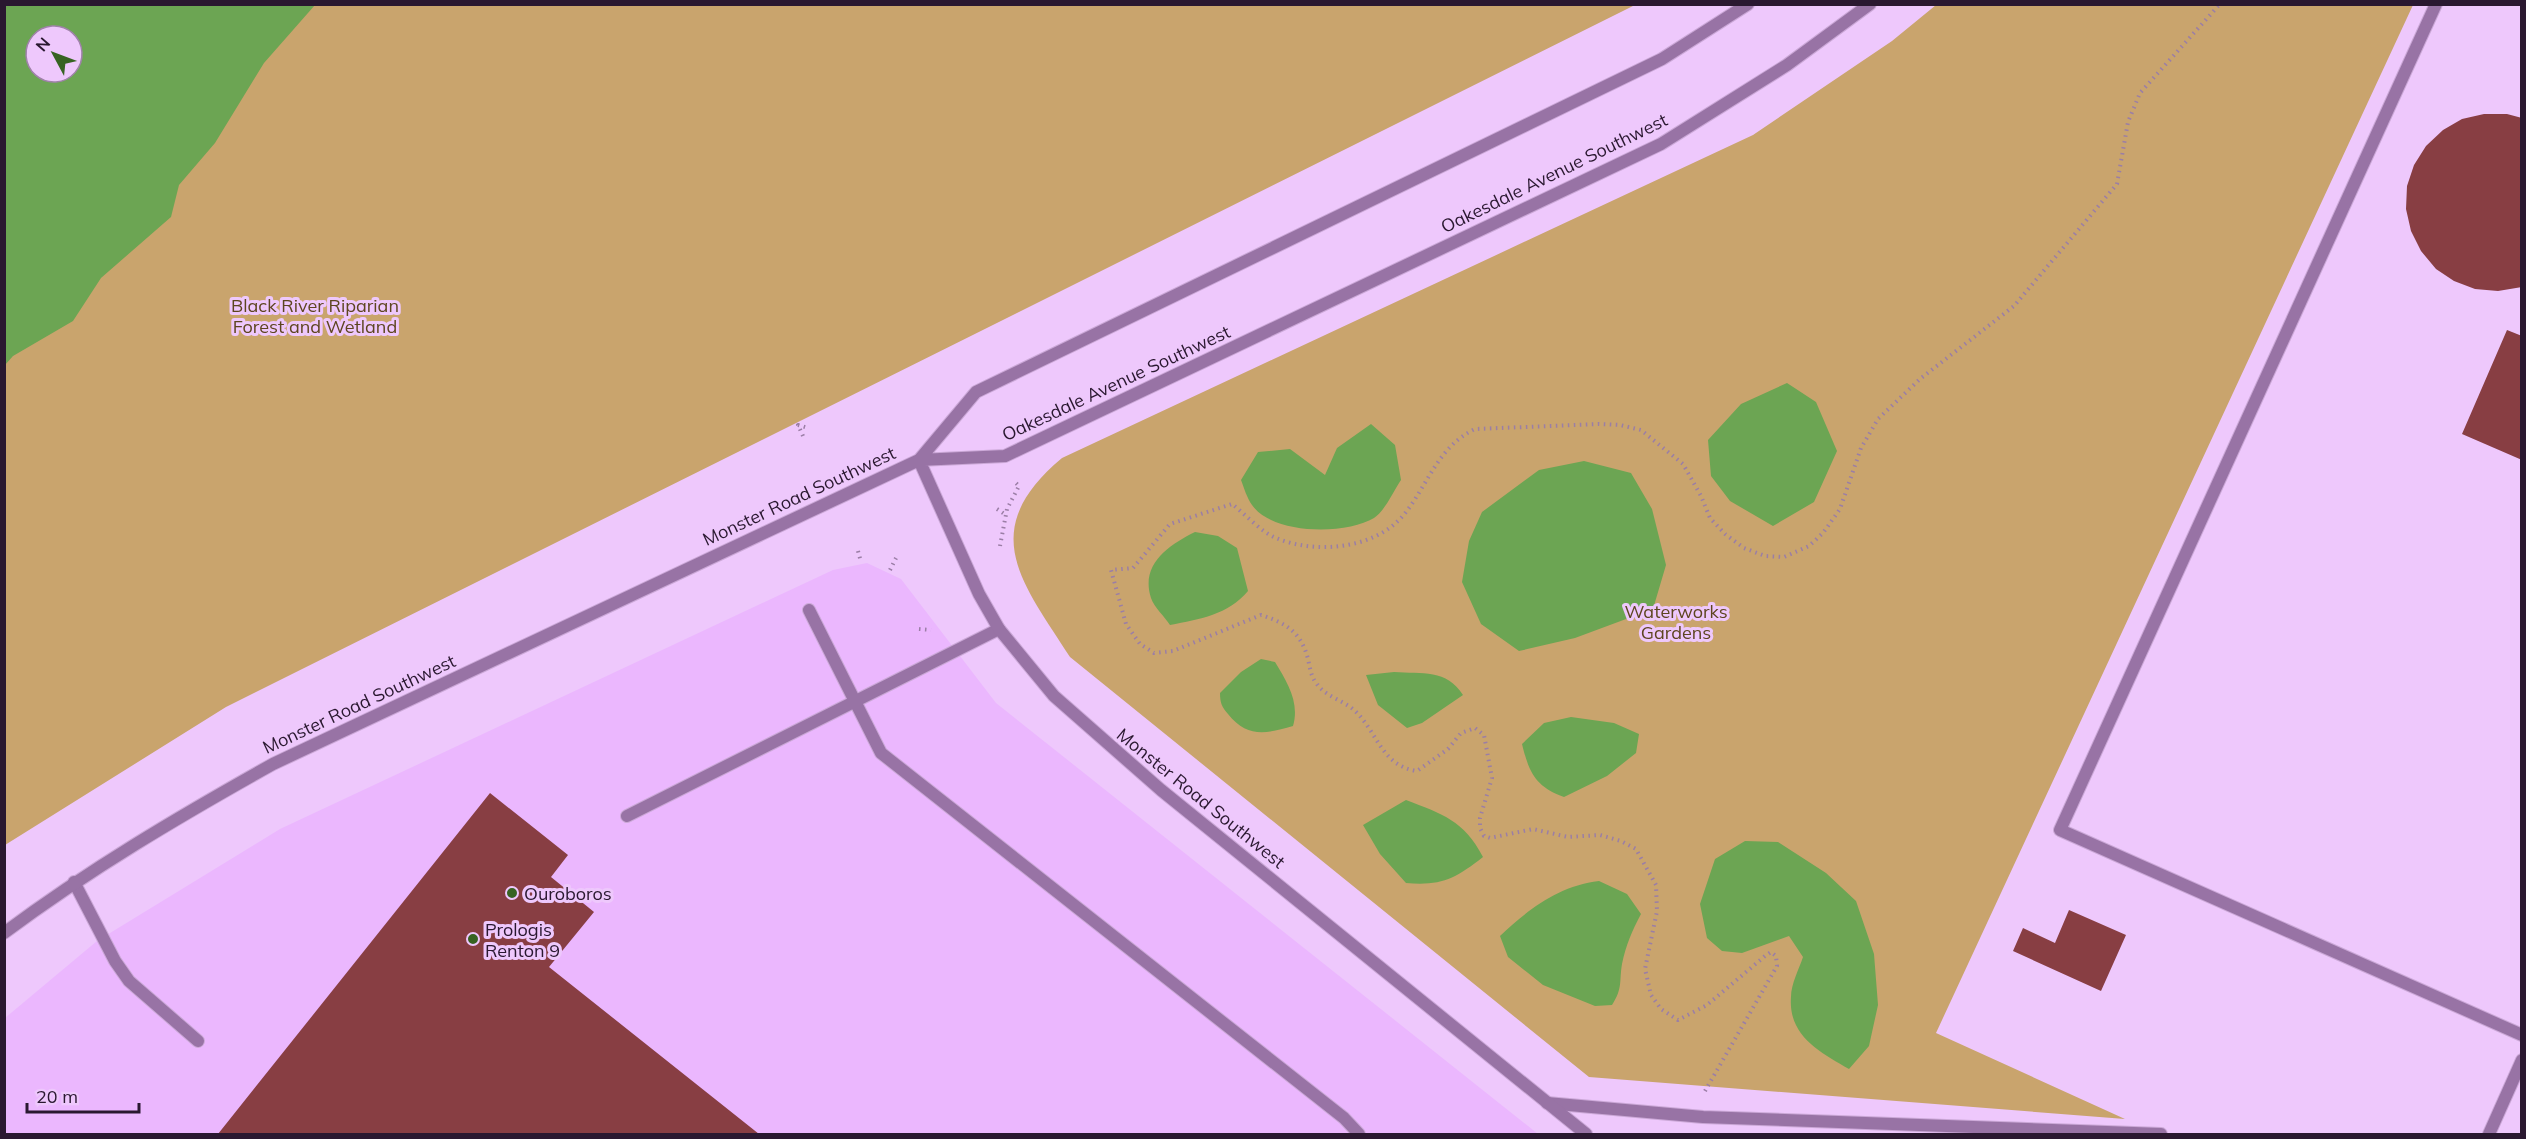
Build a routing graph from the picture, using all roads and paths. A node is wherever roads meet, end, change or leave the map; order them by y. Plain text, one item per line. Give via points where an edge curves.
1 (1748, 4) edge
2 (1870, 4) edge
3 (2220, 4) edge
4 (2436, 4) edge
5 (808, 428) dead end
6 (803, 436) dead end
7 (919, 460) junction
8 (1014, 481) dead end
9 (996, 509) dead end
10 (1006, 514) junction
11 (1000, 546) dead end
12 (858, 552) dead end
13 (896, 558) dead end
14 (861, 562) dead end
15 (890, 570) dead end
16 (809, 610) dead end
17 (919, 628) dead end
18 (999, 629) junction
19 (931, 630) dead end
20 (855, 701) junction
21 (627, 816) dead end
22 (74, 882) junction
23 (4, 933) edge
24 (2522, 1035) edge
25 (198, 1041) dead end
26 (2522, 1060) edge
27 (1547, 1104) junction
28 (1691, 1116) junction
29 (1359, 1134) edge
30 (1586, 1134) edge
31 (2161, 1134) edge
32 (2489, 1134) edge

1 - 7 street via 1662,59 976,392
2 - 7 street, Oakesdale Avenue Southwest via 1787,65 1661,144 1005,456
3 - 28 path via 2140,93 2128,122 2117,184 2014,306 1920,379 1878,419 1861,448 1840,509 1809,546 1784,557 1765,556 1744,548 1710,518 1683,464 1661,445 1641,430 1599,424 1475,429 1460,436 1445,451 1401,518 1390,530 1364,541 1318,548 1275,538 1232,504 1170,524 1133,568 1111,570 1126,624 1140,644 1154,652 1173,651 1261,615 1294,630 1304,645 1312,677 1319,687 1356,711 1402,769 1417,771 1448,749 1461,733 1475,728 1484,735 1492,778 1480,818 1479,828 1484,836 1533,829 1568,837 1600,835 1636,849 1656,885 1657,911 1645,969 1661,1009 1678,1020 1707,1005 1771,952 1776,956 1777,966
4 - 24 street via 2060,830
5 - 6 path via 798,425
7 - 18 street, Monster Road Southwest via 979,594
7 - 22 street, Monster Road Southwest via 273,764 170,821
8 - 10 path via 1019,486
9 - 10 path
10 - 11 path
12 - 14 path
13 - 15 path
16 - 20 street
17 - 19 path
18 - 20 street
18 - 27 street, Monster Road Southwest via 1054,696 1106,744
20 - 21 street
20 - 29 street via 881,753 1335,1111
22 - 23 street, Monster Road Southwest
22 - 25 street via 129,981
26 - 32 street
27 - 28 street
27 - 30 street, Monster Road Southwest
28 - 31 street

